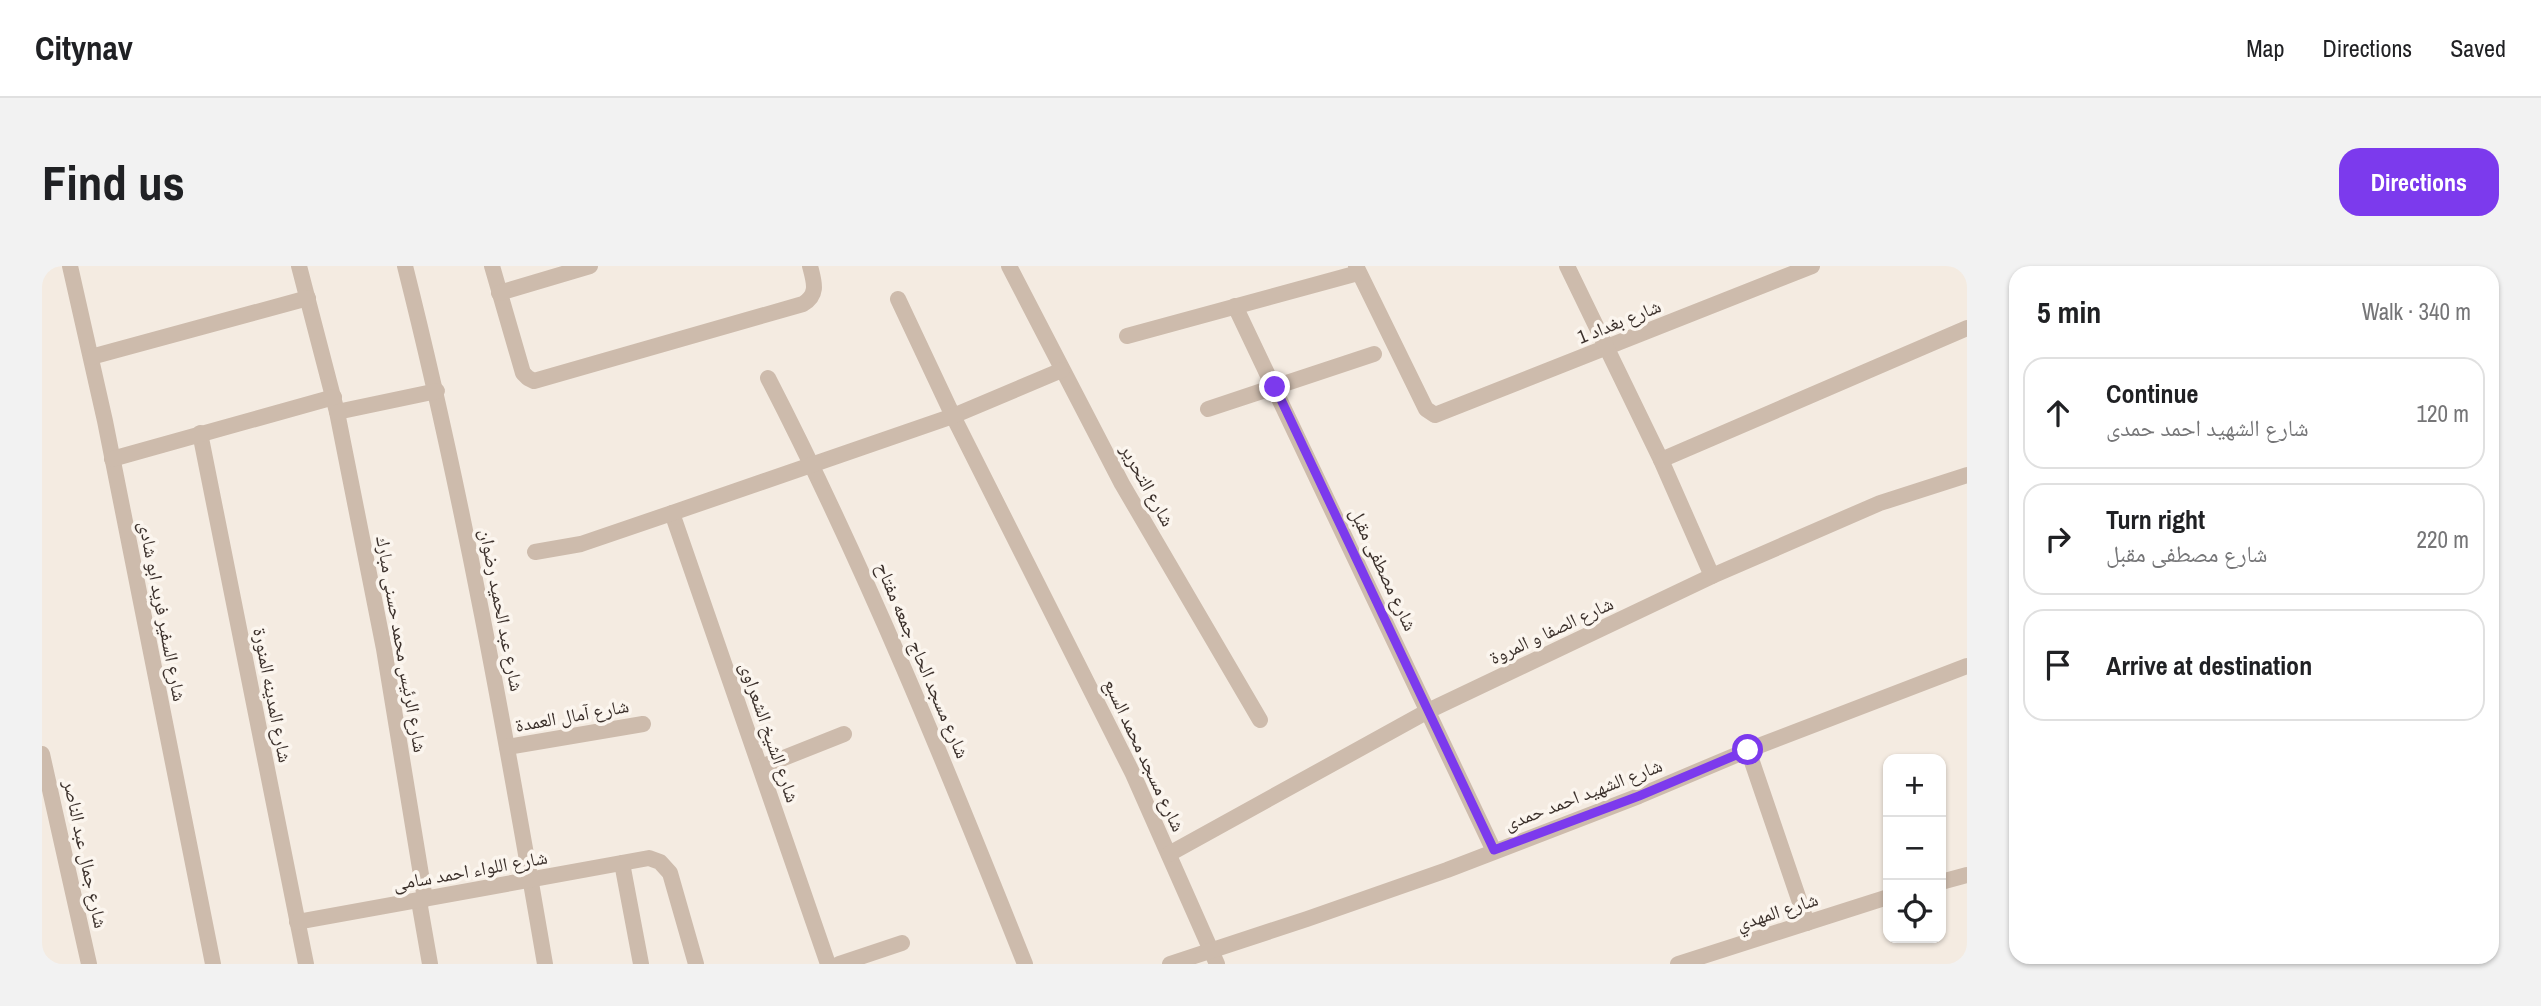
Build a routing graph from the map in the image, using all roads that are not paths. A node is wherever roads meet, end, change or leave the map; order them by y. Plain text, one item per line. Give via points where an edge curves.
1 (70, 266) edge
2 (299, 266) edge
3 (405, 266) edge
4 (492, 266) edge
5 (590, 266) edge
6 (810, 266) edge
7 (1009, 266) edge
8 (1567, 266) edge
9 (1812, 266) edge
10 (1357, 269) edge
11 (499, 293) junction
12 (308, 299) junction
13 (898, 299) dead end
14 (1235, 306) junction
15 (1967, 328) edge
16 (1127, 336) dead end
17 (1606, 349) junction
18 (1374, 354) dead end
19 (91, 357) junction
20 (1062, 370) junction
21 (768, 378) dead end
22 (1275, 387) junction
23 (437, 391) junction
24 (336, 405) junction
25 (1208, 410) dead end
26 (953, 416) junction
27 (200, 433) junction
28 (112, 459) junction
29 (1661, 460) junction
30 (812, 464) junction
31 (1967, 475) edge
32 (672, 513) junction
33 (535, 552) dead end
34 (1712, 576) junction
35 (1967, 666) edge
36 (1428, 711) junction
37 (1260, 720) dead end
38 (643, 724) dead end
39 (844, 734) dead end
40 (507, 747) junction
41 (1748, 750) junction
42 (42, 754) edge
43 (761, 767) junction
44 (1494, 850) junction
45 (1168, 855) junction
46 (622, 863) junction
47 (1967, 875) edge
48 (531, 880) junction
49 (1946, 881) edge
50 (1883, 899) edge
51 (422, 900) junction
52 (297, 922) junction
53 (1807, 923) junction
54 (902, 943) dead end
55 (1214, 958) edge
56 (89, 964) edge
57 (213, 964) edge
58 (306, 964) edge
59 (430, 964) edge
60 (545, 964) edge
61 (640, 964) edge
62 (696, 964) edge
63 (828, 964) edge
64 (839, 964) edge
65 (1025, 964) edge
66 (1170, 964) edge
67 (1678, 964) edge

1 - 19 street, شارع السفير فريد ابو شادى
2 - 12 street, شارع الرئيس محمد حسنى مبارك
3 - 23 street, شارع عبد الحميد رضوان
4 - 11 street
5 - 11 street
6 - 11 street via 816,286 803,304 534,381 523,373
7 - 20 street, شارع التحرير
8 - 17 street
9 - 17 street, شارع بغداد 1
10 - 14 street
10 - 17 street, شارع بغداد 1 via 1426,409 1435,415
12 - 19 street
12 - 24 street, شارع الرئيس محمد حسنى مبارك
13 - 26 street, شارع مسجد محمد السبع
14 - 16 street
14 - 22 street, شارع مصطفى مقبل
15 - 29 street
17 - 29 street
18 - 22 street
19 - 28 street, شارع السفير فريد ابو شادى
20 - 26 street
20 - 37 street, شارع التحرير via 1122,484
21 - 30 street, شارع مسجد الحاج جمعه مفتاح
22 - 25 street
22 - 36 street, شارع مصطفى مقبل
23 - 24 street
23 - 40 street, شارع عبد الحميد رضوان
24 - 27 street
24 - 51 street, شارع الرئيس محمد حسنى مبارك via 384,649
26 - 30 street
26 - 45 street, شارع مسجد محمد السبع via 1133,774
27 - 28 street
27 - 52 street, شارع المدينه المنورة
28 - 57 street, شارع السفير فريد ابو شادى
29 - 34 street
30 - 32 street
30 - 65 street, شارع مسجد الحاج جمعه مفتاح via 909,679
31 - 34 street, شارع الصفا و المروة via 1880,503
32 - 33 street via 581,544
32 - 43 street, شارع الشيخ الشعراوى
34 - 36 street, شارع الصفا و المروة
35 - 41 street, شارع الشهيد احمد حمدى
36 - 44 street, شارع مصطفى مقبل
36 - 45 street, شارع الصفا و المروة
38 - 40 street, شارع آمال العمدة
39 - 43 street
40 - 48 street, شارع عبد الحميد رضوان
41 - 44 street, شارع الشهيد احمد حمدى
41 - 53 street
42 - 56 street, شارع جمال عبد الناصر
43 - 63 street, شارع الشيخ الشعراوى
44 - 55 street, شارع الشهيد احمد حمدى
45 - 55 street, شارع مسجد محمد السبع
46 - 48 street, شارع اللواء احمد سامى
46 - 61 street
46 - 62 street, شارع اللواء احمد سامى via 649,858 670,873
47 - 49 street
48 - 51 street, شارع اللواء احمد سامى
48 - 60 street, شارع عبد الحميد رضوان
50 - 53 street, شارع المهدي
51 - 52 street, شارع اللواء احمد سامى
51 - 59 street, شارع الرئيس محمد حسنى مبارك
52 - 58 street, شارع المدينه المنورة
53 - 67 street, شارع المهدي
54 - 64 street
55 - 66 street, شارع الشهيد احمد حمدى

